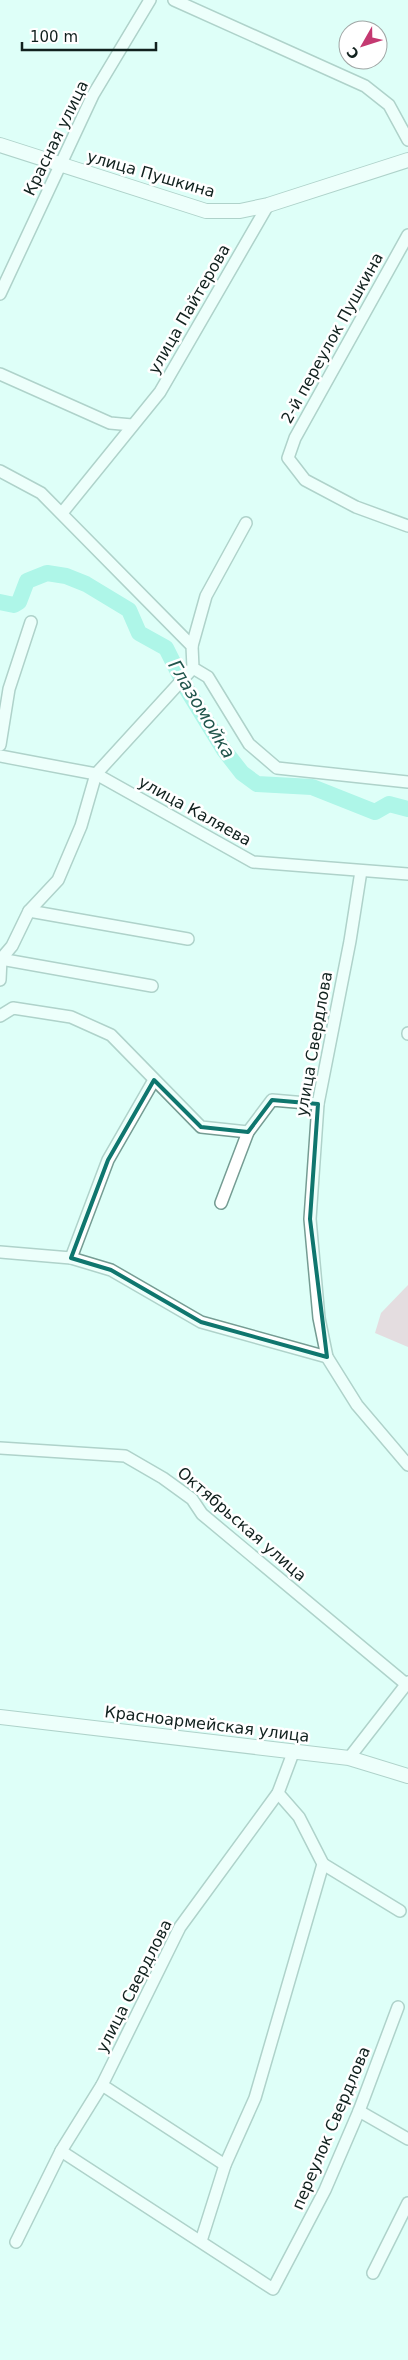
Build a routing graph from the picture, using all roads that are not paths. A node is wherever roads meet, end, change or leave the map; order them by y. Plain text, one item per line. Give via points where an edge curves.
1 (150, 0) edge
2 (174, 0) edge
3 (408, 140) edge
4 (0, 145) edge
5 (408, 160) edge
6 (61, 165) junction
7 (268, 205) junction
8 (408, 235) edge
9 (0, 294) edge
10 (0, 374) edge
11 (132, 425) junction
12 (0, 471) edge
13 (62, 513) junction
14 (246, 523) dead end
15 (408, 526) edge
16 (31, 622) dead end
17 (192, 646) junction
18 (193, 668) junction
19 (0, 745) edge
20 (0, 756) edge
21 (96, 774) junction
22 (408, 782) edge
23 (361, 871) junction
24 (408, 874) edge
25 (29, 911) junction
26 (188, 939) dead end
27 (1, 959) edge
28 (0, 980) edge
29 (152, 986) dead end
30 (0, 1016) edge
31 (154, 1080) junction
32 (318, 1104) junction
33 (248, 1132) junction
34 (221, 1203) dead end
35 (0, 1252) edge
36 (71, 1258) junction
37 (326, 1357) junction
38 (0, 1448) edge
39 (408, 1465) edge
40 (407, 1683) edge
41 (0, 1717) edge
42 (293, 1753) junction
43 (349, 1758) junction
44 (408, 1776) edge
45 (278, 1793) junction
46 (324, 1864) junction
47 (400, 1911) dead end
48 (398, 2007) dead end
49 (102, 2085) junction
50 (359, 2111) junction
51 (408, 2139) edge
52 (61, 2151) junction
53 (225, 2165) junction
54 (408, 2203) edge
55 (201, 2241) junction
56 (16, 2242) dead end
57 (373, 2273) dead end

1 - 6 street, Красная улица via 93,95
2 - 3 street via 365,86 389,105
4 - 6 main road, улица Пушкина
5 - 7 main road, улица Пушкина
6 - 7 main road, улица Пушкина via 206,211 240,211
6 - 9 street, Красная улица
7 - 11 street, улица Пайтерова via 160,392
8 - 15 street, 2-й переулок Пушкина via 295,438 288,458 305,480 356,507
10 - 11 street via 110,423
11 - 13 street, улица Пайтерова
12 - 13 street via 41,493
13 - 17 street
14 - 17 street via 206,596
16 - 19 street via 9,689
17 - 18 street
18 - 21 street
18 - 22 street via 208,676 249,744 277,768
20 - 21 street, улица Каляева
21 - 23 street, улица Каляева via 253,862
21 - 25 street via 58,880
23 - 24 street, улица Каляева
23 - 32 street, улица Свердлова
25 - 26 street
25 - 27 street via 12,946
27 - 28 street
27 - 29 street
30 - 31 street via 13,1008 71,1017 111,1035
31 - 33 street via 201,1127
31 - 36 street via 108,1160
32 - 33 street via 272,1100
32 - 37 street, улица Свердлова via 310,1219
33 - 34 street
35 - 36 street
36 - 37 street via 111,1270 201,1322
37 - 39 street, улица Свердлова via 357,1405
38 - 40 street, Октябрьская улица via 125,1456 164,1478 192,1499 202,1514
40 - 43 street
41 - 42 main road, Красноармейская улица
42 - 43 main road, Красноармейская улица
42 - 45 street, улица Свердлова
43 - 44 main road, Красноармейская улица
45 - 46 street via 299,1817
45 - 49 street, улица Свердлова via 180,1927
46 - 47 street
46 - 53 street via 255,2098
48 - 50 street, переулок Свердлова
49 - 52 street, улица Свердлова
49 - 53 street
50 - 51 street
50 - 55 street, переулок Свердлова via 326,2190 273,2289
52 - 55 street, переулок Свердлова
52 - 56 street, улица Свердлова
53 - 55 street
54 - 57 street

